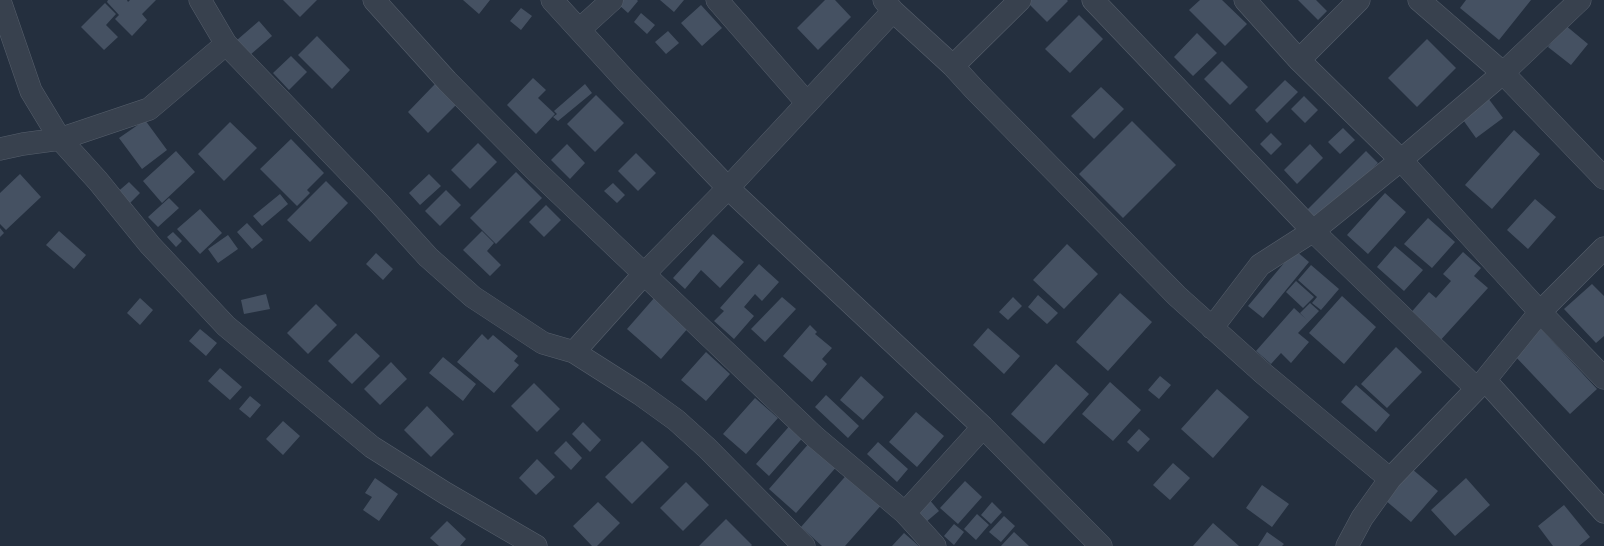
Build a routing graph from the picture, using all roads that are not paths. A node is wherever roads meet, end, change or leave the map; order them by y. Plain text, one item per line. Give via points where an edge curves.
1 (200, 0) edge
2 (374, 0) edge
3 (552, 0) edge
4 (612, 0) edge
5 (717, 0) edge
6 (1020, 0) edge
7 (1093, 0) edge
8 (1246, 0) edge
9 (1359, 0) edge
10 (1419, 0) edge
11 (1580, 0) edge
12 (0, 2) edge
13 (888, 6) edge
14 (580, 30) junction
15 (226, 44) junction
16 (1299, 60) junction
17 (953, 66) junction
18 (1503, 73) junction
19 (807, 103) junction
20 (60, 139) junction
21 (0, 149) edge
22 (1400, 160) junction
23 (1604, 178) edge
24 (728, 188) junction
25 (1313, 231) junction
26 (1604, 248) edge
27 (644, 274) junction
28 (1540, 312) junction
29 (1212, 328) junction
30 (574, 352) junction
31 (1604, 378) edge
32 (1481, 384) junction
33 (983, 427) junction
34 (1390, 479) junction
35 (1604, 512) edge
36 (905, 513) junction
37 (536, 546) edge
38 (804, 546) edge
39 (935, 546) edge
40 (1101, 546) edge
41 (1347, 546) edge

1 - 15 street
2 - 27 street via 447,81
3 - 14 street
4 - 14 street
5 - 19 street
6 - 17 street
7 - 25 street
8 - 16 street
9 - 16 street
10 - 18 street
11 - 18 street
12 - 20 street via 31,91
13 - 17 street
13 - 19 street
14 - 24 street
15 - 20 street via 149,109
15 - 30 street via 375,198 428,257 473,297 543,343
16 - 22 street
17 - 29 street via 1155,274
18 - 22 street
18 - 23 street
19 - 24 street
20 - 21 street
20 - 37 street via 150,245 226,326 372,447
22 - 25 street
22 - 28 street
24 - 27 street
24 - 33 street
25 - 29 street via 1260,265
25 - 32 street
26 - 28 street
27 - 30 street
27 - 36 street via 815,437
28 - 31 street
28 - 32 street
29 - 34 street
30 - 38 street via 676,420
32 - 34 street
32 - 35 street
33 - 36 street
33 - 40 street
34 - 41 street via 1362,518
36 - 39 street

